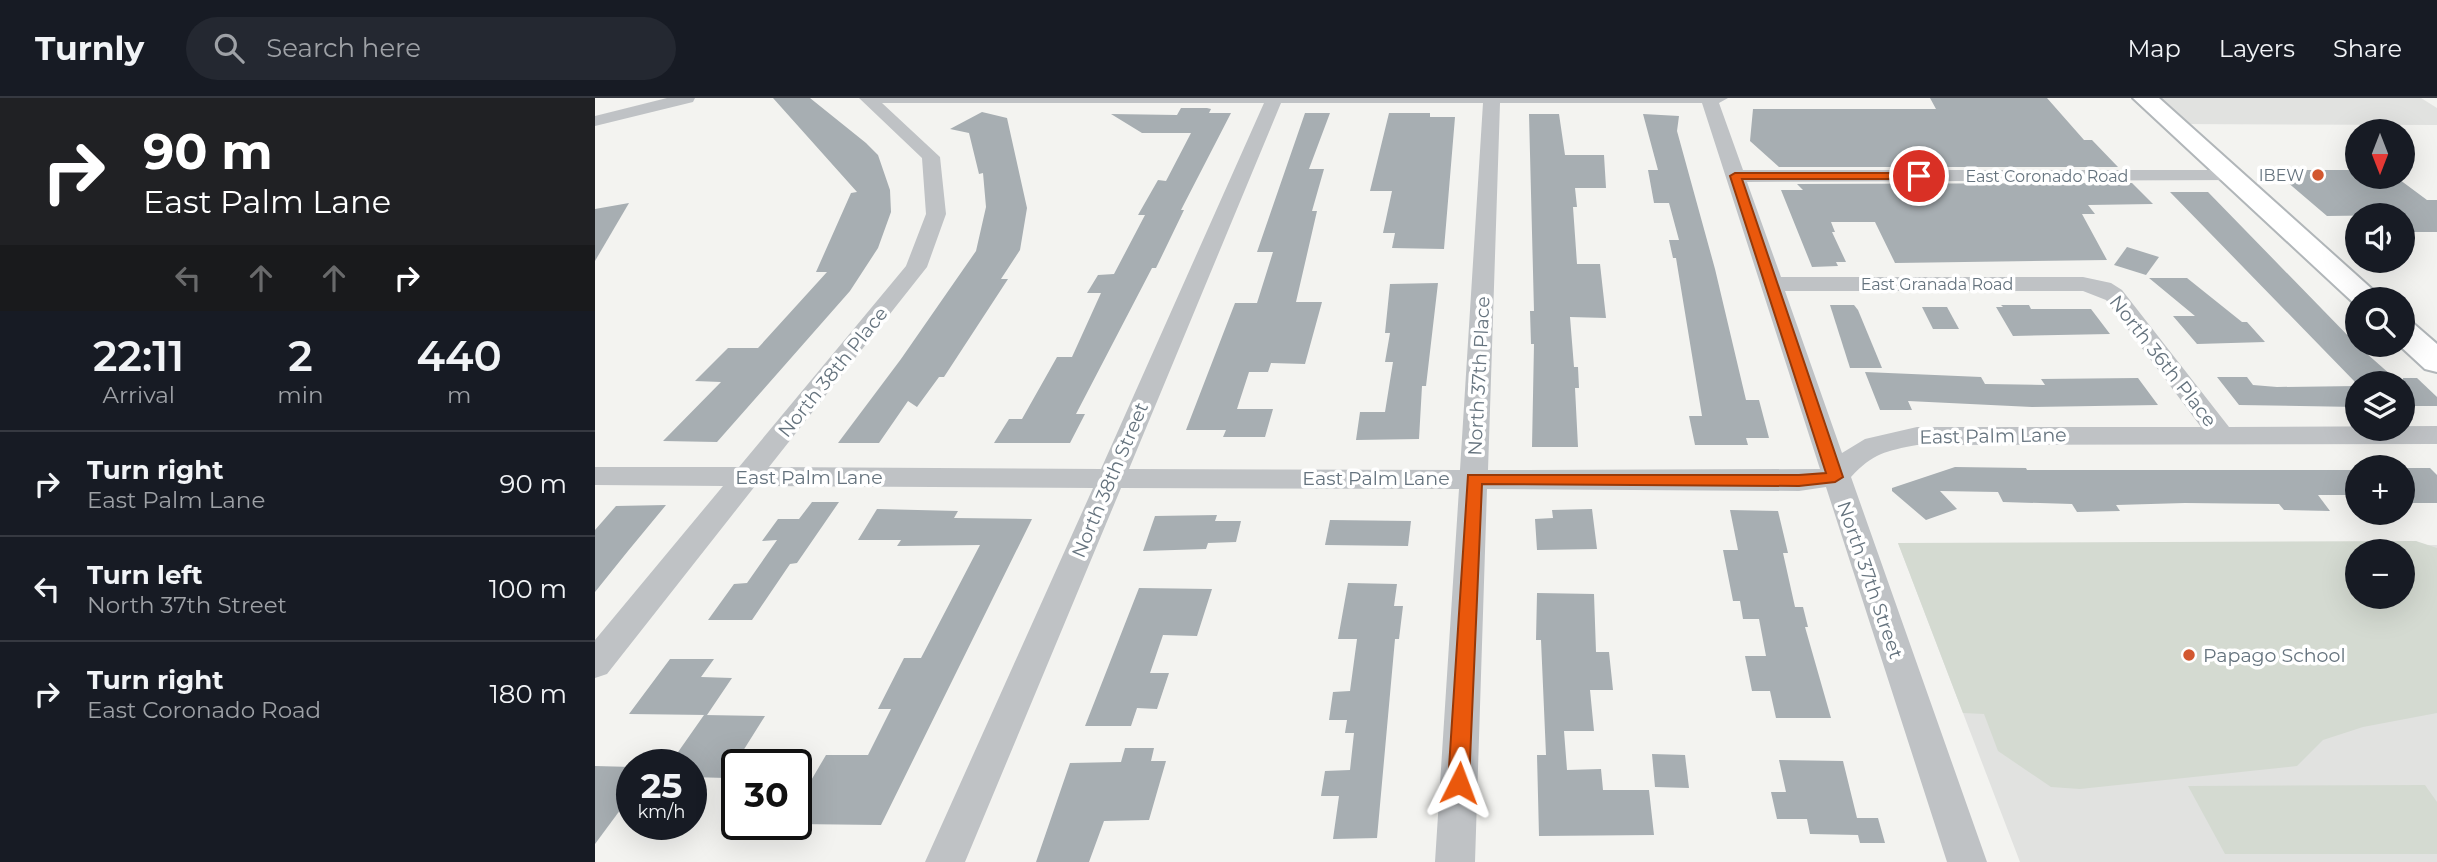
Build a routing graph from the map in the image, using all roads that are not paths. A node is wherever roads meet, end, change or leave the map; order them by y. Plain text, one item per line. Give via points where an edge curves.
1 (687, 98) edge
2 (867, 98) edge
3 (1275, 98) edge
4 (1709, 98) edge
5 (1720, 98) edge
6 (2145, 98) edge
7 (1492, 99) edge
8 (595, 121) edge
9 (1735, 176) junction
10 (2232, 176) junction
11 (1770, 284) junction
12 (2355, 287) edge
13 (2103, 288) joint
14 (2415, 342) edge
15 (2437, 362) edge
16 (2437, 435) edge
17 (2222, 436) junction
18 (595, 476) edge
19 (748, 477) junction
20 (1111, 477) junction
21 (1835, 477) junction
22 (1474, 479) junction
23 (595, 664) edge
24 (945, 862) edge
25 (1455, 862) edge
26 (1967, 862) edge

1 - 8 street
2 - 3 street
2 - 19 street, North 38th Place via 931,158 936,199 930,233 909,276
3 - 7 street
3 - 20 street, North 38th Street
4 - 5 street
4 - 7 street
4 - 9 street, North 37th Street
6 - 10 main road
7 - 22 street, North 37th Place
9 - 10 street, East Coronado Road
9 - 11 street, North 37th Street
10 - 12 main road
11 - 13 street, East Granada Road via 2083,284
11 - 21 street, North 37th Street
13 - 17 street, North 36th Place via 2114,295
14 - 15 main road
16 - 17 street, East Palm Lane
17 - 21 street, East Palm Lane via 1917,436 1858,453
18 - 19 street, East Palm Lane
19 - 20 street, East Palm Lane
19 - 23 street, North 38th Place
20 - 22 street, East Palm Lane
20 - 24 street, North 38th Street
21 - 22 street, East Palm Lane via 1799,481
21 - 26 street, North 37th Street
22 - 25 street, North 37th Place

